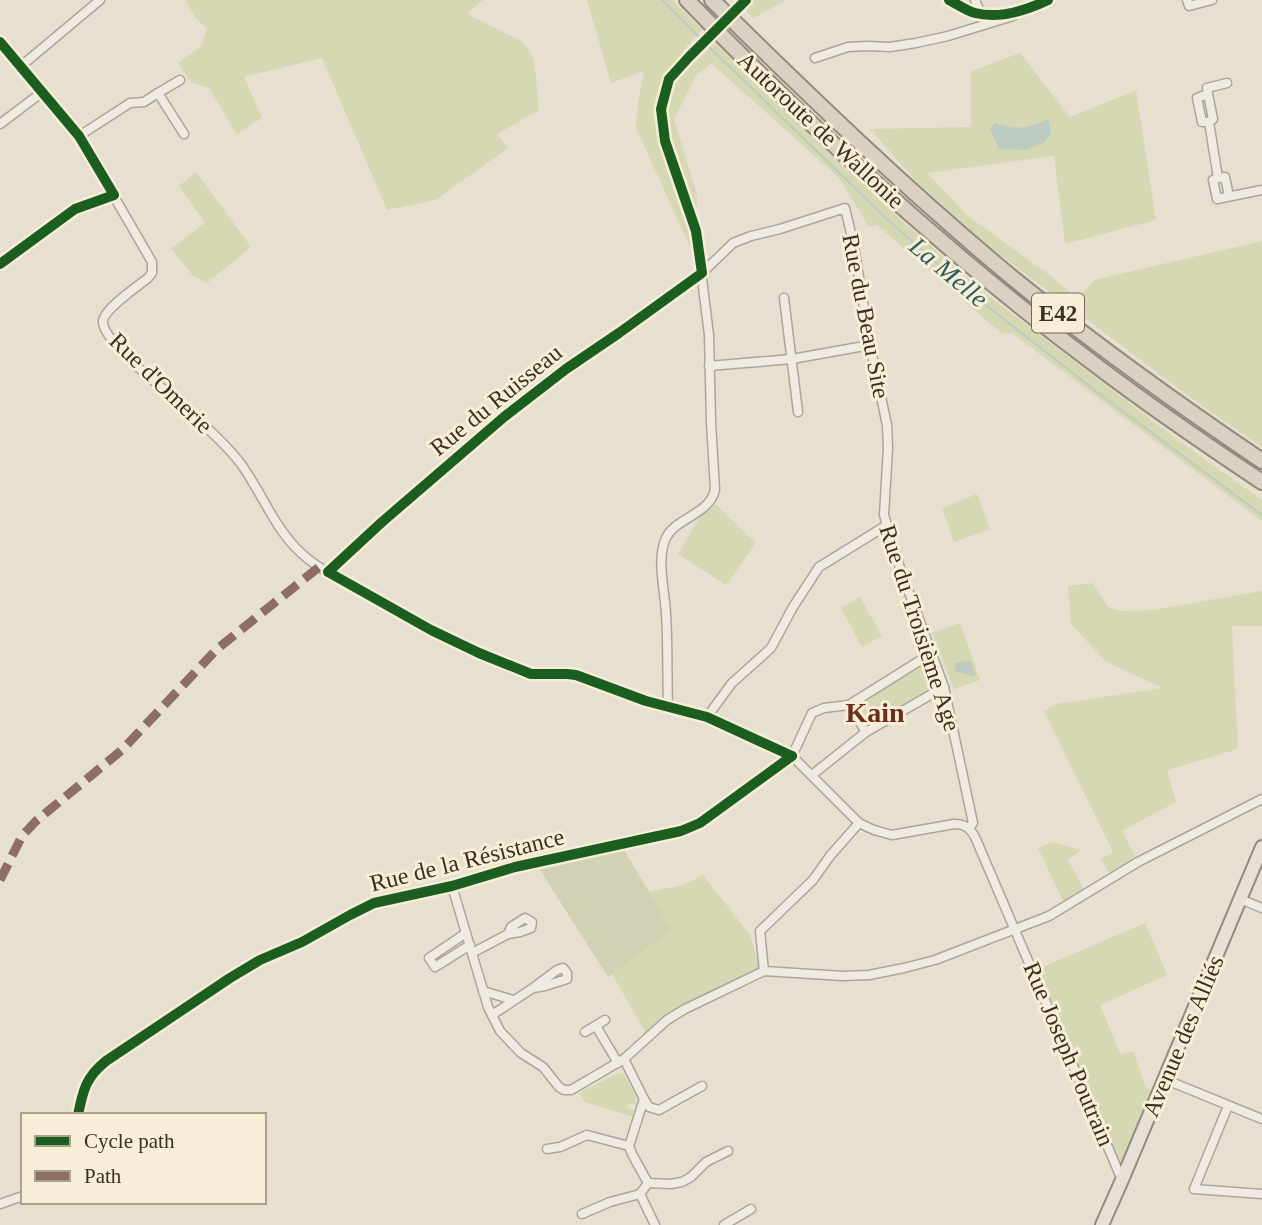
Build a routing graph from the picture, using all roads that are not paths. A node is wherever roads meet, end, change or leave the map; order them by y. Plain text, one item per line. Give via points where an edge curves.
1 (100, 0) edge
2 (687, 0) edge
3 (712, 0) edge
4 (746, 0) edge
5 (950, 0) edge
6 (975, 0) edge
7 (1048, 0) edge
8 (1187, 0) edge
9 (1212, 0) edge
10 (1019, 11) junction
11 (977, 13) junction
12 (974, 28) junction
13 (0, 42) edge
14 (815, 58) dead end
15 (20, 67) junction
16 (180, 80) dead end
17 (1227, 83) dead end
18 (41, 93) junction
19 (158, 93) junction
20 (0, 124) edge
21 (184, 134) dead end
22 (79, 136) junction
23 (1262, 190) edge
24 (114, 195) junction
25 (845, 208) joint
26 (0, 264) edge
27 (702, 273) junction
28 (785, 298) dead end
29 (870, 345) junction
30 (792, 359) junction
31 (709, 366) junction
32 (798, 412) dead end
33 (887, 425) joint
34 (1262, 461) edge
35 (1262, 482) edge
36 (887, 525) junction
37 (328, 572) junction
38 (932, 653) junction
39 (944, 687) junction
40 (847, 705) junction
41 (667, 706) junction
42 (707, 717) junction
43 (866, 732) junction
44 (792, 756) junction
45 (812, 775) junction
46 (1262, 799) edge
47 (859, 823) junction
48 (969, 828) junction
49 (1262, 847) edge
50 (452, 886) junction
51 (1240, 899) junction
52 (1262, 908) edge
53 (1014, 929) junction
54 (466, 933) junction
55 (508, 934) dead end
56 (471, 949) junction
57 (764, 971) junction
58 (533, 988) dead end
59 (483, 991) junction
60 (513, 1000) junction
61 (492, 1015) junction
62 (605, 1020) dead end
63 (596, 1026) junction
64 (585, 1032) dead end
65 (621, 1061) junction
66 (1164, 1079) junction
67 (702, 1086) dead end
68 (644, 1099) junction
69 (1228, 1106) junction
70 (78, 1113) edge
71 (1262, 1119) edge
72 (629, 1146) junction
73 (547, 1149) dead end
74 (728, 1151) dead end
75 (1122, 1180) junction
76 (649, 1183) junction
77 (640, 1194) junction
78 (1262, 1194) edge
79 (21, 1197) edge
80 (0, 1204) edge
81 (751, 1209) dead end
82 (582, 1214) dead end
83 (655, 1225) edge
84 (724, 1225) edge
85 (1101, 1225) edge

1 - 15 street
2 - 35 highway, Autoroute de Wallonie / E42 via 854,163 998,289 1103,371
3 - 34 highway, Autoroute de Wallonie / E42 via 866,149 1010,275 1113,356
4 - 27 street, bridge via 669,79 661,109 665,141 696,231
5 - 11 street
6 - 11 street
7 - 10 street
8 - 9 street via 1189,6
10 - 11 street
10 - 12 street
11 - 12 street
12 - 14 street via 890,47 848,47
13 - 15 street, Rue d'Omerie
15 - 18 street, Rue d'Omerie
16 - 19 street
17 - 23 street via 1207,88 1208,94 1197,98 1202,122 1209,121 1219,178 1213,180 1217,199
18 - 20 street
18 - 22 street, Rue d'Omerie
19 - 21 street
19 - 22 street via 144,102 131,103
22 - 24 street, Rue d'Omerie
24 - 26 street via 75,209
24 - 37 street, Rue d'Omerie via 153,268 148,278 107,313 103,322 106,332 230,450 285,535
25 - 27 street, Rue du Ruisseau via 733,243
25 - 29 street, Rue du Beau Site
27 - 31 street
27 - 37 street, Rue du Ruisseau via 504,417
28 - 30 street
29 - 30 street
29 - 33 street, Rue du Beau Site
30 - 31 street
30 - 32 street
31 - 41 street via 715,494 705,507 668,533 663,545
33 - 36 street, Rue du Troisième Age
36 - 38 street, Rue du Troisième Age
36 - 42 street via 819,567 771,648 732,683
37 - 41 street via 431,630 531,674 576,675
38 - 39 street, Rue du Troisième Age
38 - 40 street
39 - 43 street
39 - 48 street, Rue du Troisième Age via 973,823
40 - 43 street
40 - 44 street via 812,713
41 - 42 street
42 - 44 street
43 - 45 street
44 - 45 street
44 - 50 street, Rue de la Résistance via 700,823 681,831 515,867
45 - 47 street
46 - 53 street via 1138,862 1049,916
47 - 48 street via 892,835 954,824
47 - 57 street via 813,880 760,931
48 - 53 street, Rue Joseph Poutrain
49 - 51 main road, Avenue des Alliés
50 - 54 street
50 - 70 street, Rue de la Résistance via 374,904 230,978 98,1067 85,1084
51 - 52 street
51 - 66 main road, Avenue des Alliés
53 - 57 street via 935,960 869,975
53 - 75 street, Rue Joseph Poutrain
54 - 56 street
54 - 56 street via 429,958 435,967
55 - 56 street
56 - 59 street
57 - 65 street via 667,1020
58 - 60 street
59 - 60 street
59 - 61 street
60 - 61 street
61 - 65 street via 521,1053 564,1090
62 - 63 street
63 - 64 street
63 - 65 street
65 - 68 street
66 - 69 street
66 - 75 main road, Avenue des Alliés
67 - 68 street via 659,1110
68 - 72 street
69 - 71 street
69 - 78 street via 1194,1189
72 - 73 street via 587,1135
72 - 76 street
74 - 76 street via 682,1182
75 - 85 main road, Avenue des Alliés
76 - 77 street
77 - 82 street
77 - 83 street
79 - 80 street
81 - 84 street

